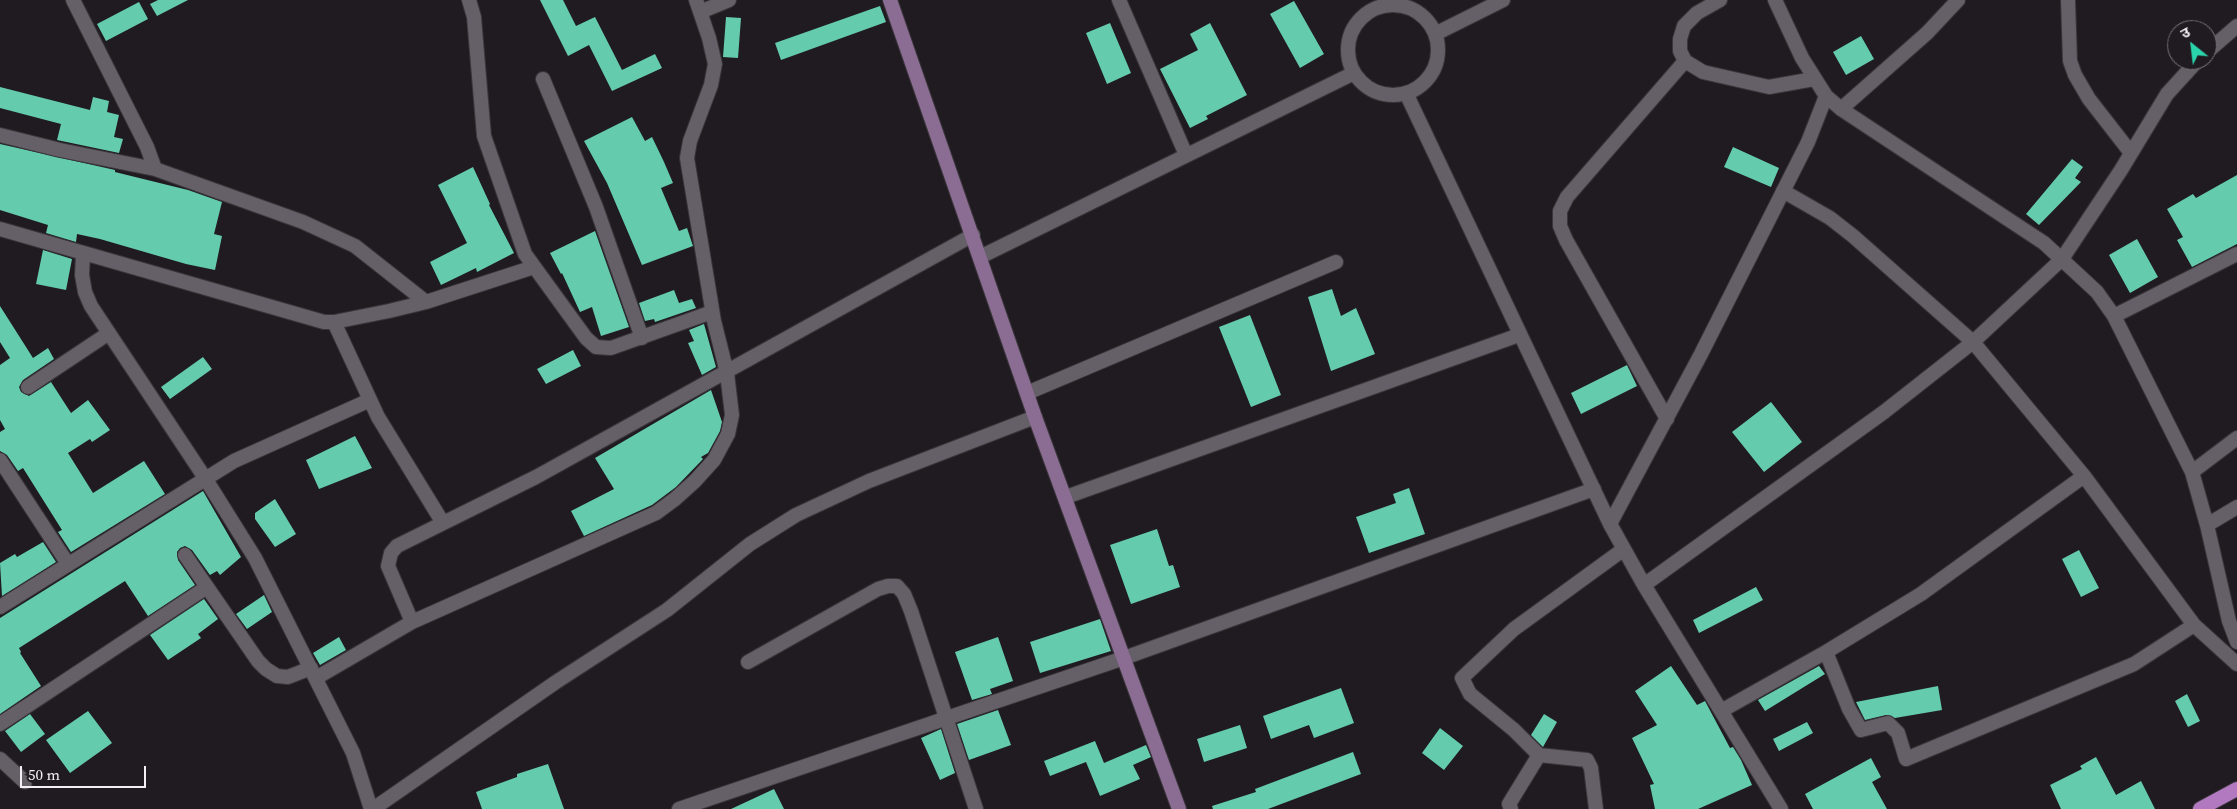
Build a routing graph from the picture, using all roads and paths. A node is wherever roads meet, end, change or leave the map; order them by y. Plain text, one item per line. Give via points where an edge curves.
1 (72, 0) edge
2 (469, 0) edge
3 (729, 0) edge
4 (890, 0) edge
5 (1119, 0) edge
6 (1503, 0) edge
7 (1720, 0) edge
8 (1775, 0) edge
9 (1958, 0) edge
10 (2068, 0) edge
11 (1371, 5) edge
12 (698, 6) edge
13 (2237, 26) edge
14 (1435, 34) junction
15 (2217, 43) edge
16 (1686, 61) junction
17 (2189, 70) edge
18 (1354, 74) junction
19 (543, 79) dead end
20 (1814, 80) junction
21 (1406, 93) junction
22 (1826, 96) junction
23 (1841, 109) junction
24 (0, 135) edge
25 (2131, 153) junction
26 (1186, 155) junction
27 (155, 169) junction
28 (1783, 192) junction
29 (0, 229) edge
30 (973, 235) junction
31 (83, 254) junction
32 (2237, 254) edge
33 (980, 257) junction
34 (2062, 259) junction
35 (1336, 262) dead end
36 (534, 267) junction
37 (426, 302) junction
38 (712, 312) junction
39 (2114, 316) junction
40 (334, 322) junction
41 (109, 333) junction
42 (1520, 335) junction
43 (642, 338) junction
44 (1973, 342) junction
45 (727, 373) junction
46 (28, 387) dead end
47 (1027, 393) junction
48 (370, 400) junction
49 (1035, 417) junction
50 (1666, 419) junction
51 (2237, 438) edge
52 (0, 460) edge
53 (2192, 472) junction
54 (2084, 476) junction
55 (205, 478) junction
56 (1594, 489) junction
57 (1066, 496) junction
58 (2237, 507) edge
59 (443, 523) junction
60 (1610, 524) junction
61 (2207, 525) junction
62 (1624, 549) junction
63 (185, 555) dead end
64 (68, 564) junction
65 (1644, 585) junction
66 (207, 587) junction
67 (0, 607) edge
68 (412, 622) junction
69 (2194, 625) junction
70 (2237, 642) edge
71 (1826, 652) junction
72 (1124, 658) junction
73 (748, 662) dead end
74 (2237, 664) edge
75 (314, 673) junction
76 (1721, 711) junction
77 (947, 718) junction
78 (0, 724) edge
79 (1539, 755) junction
80 (0, 759) edge
81 (25, 782) dead end
82 (2237, 789) edge
83 (372, 809) edge
84 (679, 809) edge
85 (976, 809) edge
86 (1179, 809) edge
87 (1510, 809) edge
88 (1596, 809) edge
89 (1781, 809) edge
90 (2200, 809) edge

1 - 27 street via 147,147
2 - 36 street via 474,17 484,136 525,254
3 - 12 street
4 - 30 main road
5 - 26 street
6 - 14 street
7 - 16 street via 1696,13 1684,26 1680,52
8 - 20 street
9 - 23 street via 1927,33
10 - 25 street via 2070,61 2075,75
11 - 14 street via 1410,9 1428,21
11 - 18 street via 1350,37 1348,60
12 - 38 street via 710,38 715,64 687,158
13 - 15 street
14 - 21 street via 1438,48 1430,76 1419,87
16 - 20 street via 1703,72 1769,87
16 - 50 street via 1567,197 1560,211 1560,226 1566,240
17 - 25 street via 2167,94
18 - 21 street via 1363,85 1376,92
18 - 26 street
19 - 43 street via 596,207
20 - 22 street
21 - 42 street
22 - 23 street
22 - 28 street
23 - 34 street via 2044,243
24 - 27 street
25 - 34 street
26 - 33 street
27 - 37 street via 303,222 356,246
28 - 44 street via 1830,218 1853,236
28 - 50 street
29 - 31 street
30 - 33 main road
30 - 45 street
31 - 40 street via 324,322
31 - 41 street via 85,292
32 - 39 street
33 - 47 main road
34 - 39 street via 2096,292
34 - 44 street
35 - 47 street
36 - 37 street
36 - 43 street via 596,347 611,348
37 - 40 street
38 - 43 street
38 - 45 street
39 - 53 street
40 - 48 street
41 - 46 street
41 - 55 street
42 - 56 street
42 - 57 street
44 - 54 street
44 - 65 street via 1884,412
45 - 59 street via 536,477
45 - 68 street via 732,425 714,460 675,499 629,526
47 - 49 main road
48 - 55 street via 250,452
48 - 59 street
49 - 57 main road
49 - 83 street via 869,481 796,514 750,544 666,610
50 - 60 street
51 - 53 street
52 - 64 street
53 - 61 street
54 - 69 street
54 - 71 street via 1921,594
55 - 64 street
55 - 75 street via 255,558
56 - 60 street
56 - 72 street
57 - 72 main road
58 - 61 street
59 - 68 street via 397,546 388,560
60 - 62 street
61 - 70 street via 2229,621
62 - 65 street
62 - 79 street via 1514,629 1462,678 1470,694
63 - 66 street
64 - 67 street
65 - 76 street
66 - 75 street via 266,669 277,676 288,677
66 - 78 street
68 - 75 street
69 - 71 street via 2134,664 1906,759 1898,733 1888,723 1861,730
69 - 74 street
71 - 76 street
72 - 77 street
72 - 86 main road
73 - 77 street via 878,589 897,586 911,611
75 - 83 street via 352,753
76 - 89 street
77 - 84 street
77 - 85 street
79 - 87 street via 1509,804
79 - 88 street via 1587,760
80 - 81 street
82 - 90 main road

